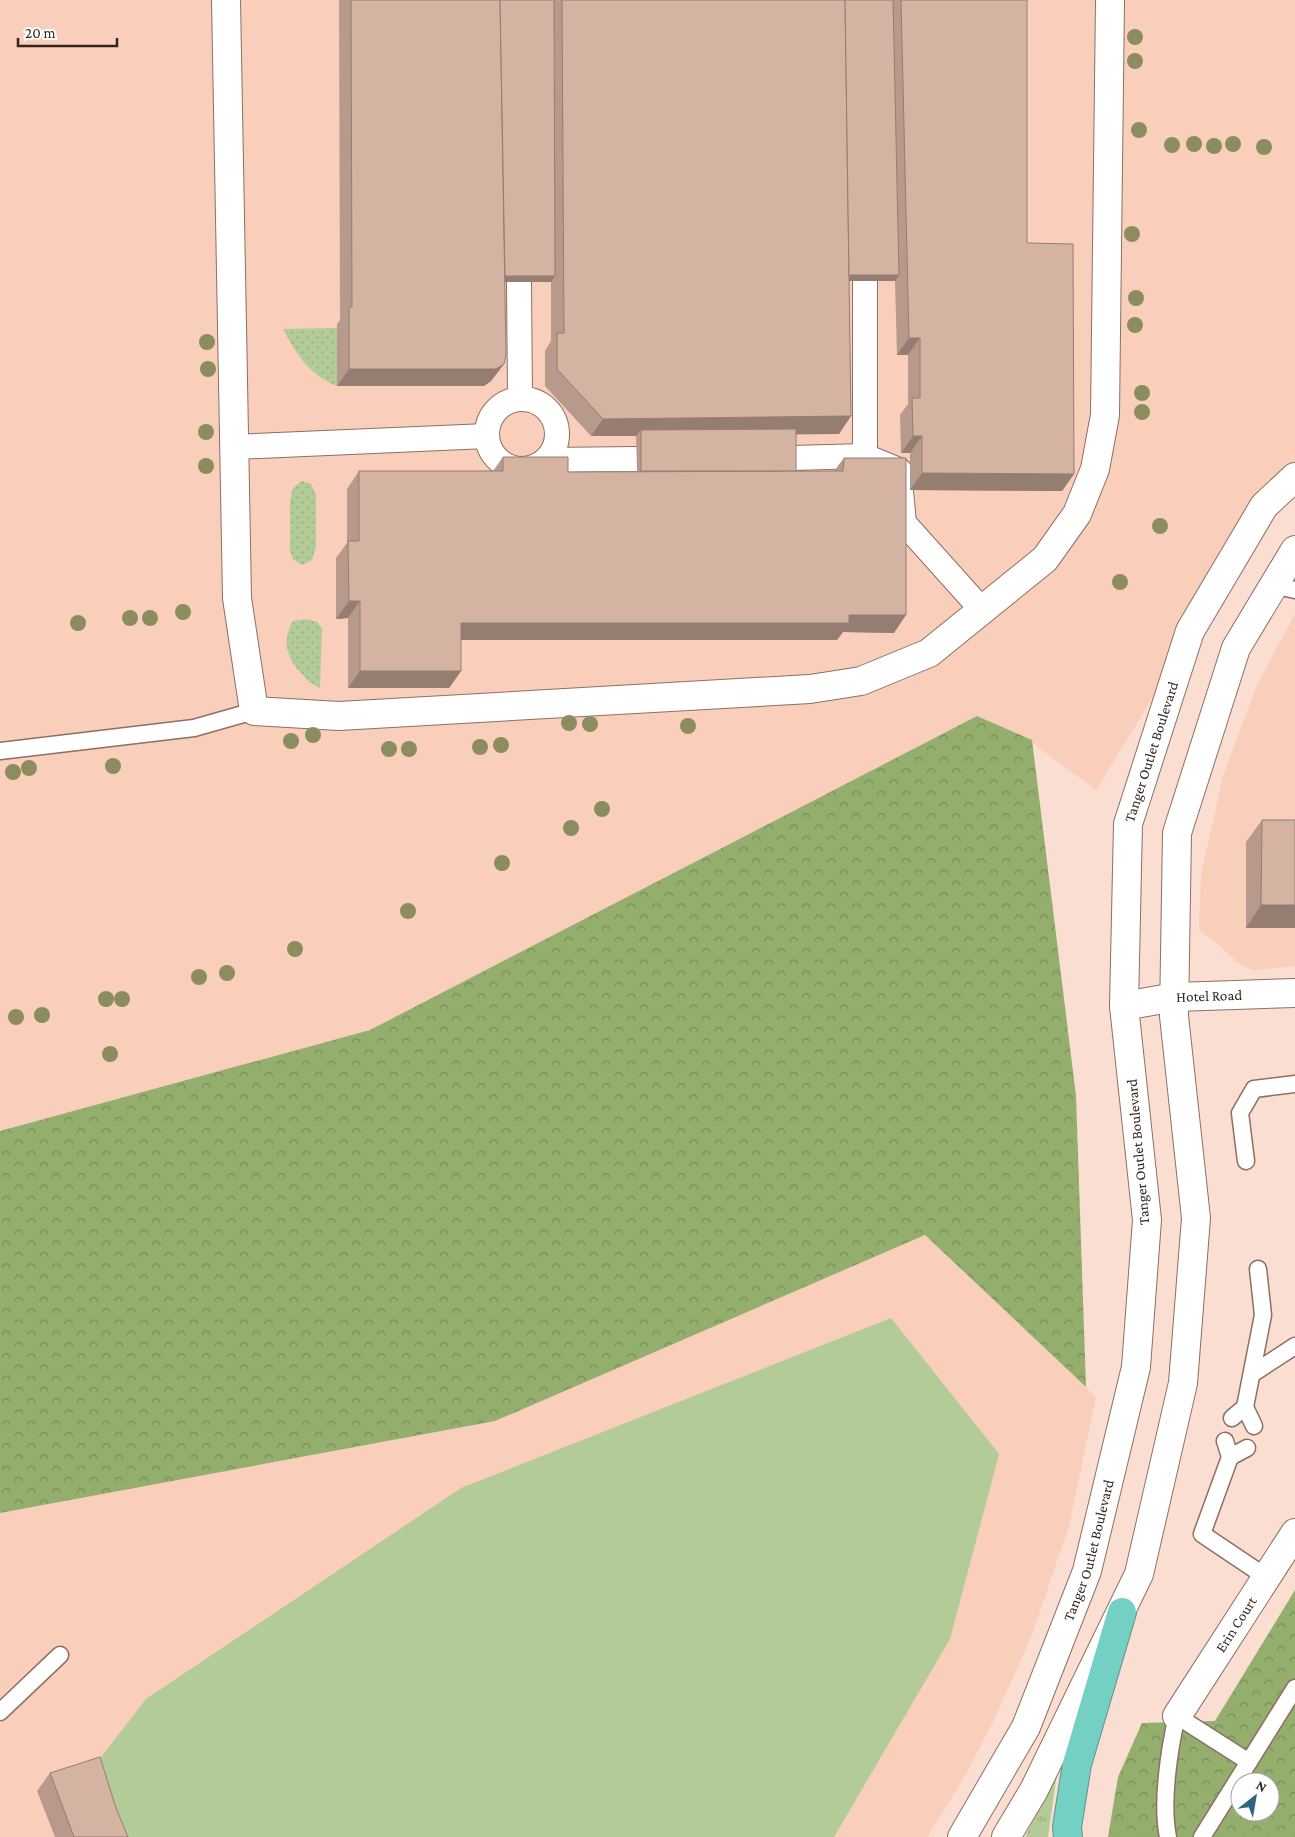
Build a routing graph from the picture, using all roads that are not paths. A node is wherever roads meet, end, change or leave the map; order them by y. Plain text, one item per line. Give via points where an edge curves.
1 (226, 0) edge
2 (1110, 0) edge
3 (865, 281) edge
4 (519, 282) edge
5 (520, 398) junction
6 (487, 436) junction
7 (234, 447) junction
8 (865, 456) junction
9 (636, 458) dead end
10 (792, 458) edge
11 (547, 460) junction
12 (1295, 477) edge
13 (1295, 550) edge
14 (1284, 588) edge
15 (982, 610) junction
16 (254, 711) junction
17 (0, 751) edge
18 (1295, 993) edge
19 (1175, 997) junction
20 (1124, 1006) junction
21 (1295, 1084) edge
22 (1246, 1161) dead end
23 (1258, 1269) dead end
24 (1295, 1346) edge
25 (1252, 1374) junction
26 (1245, 1408) junction
27 (1232, 1418) dead end
28 (1254, 1426) dead end
29 (1225, 1441) dead end
30 (1247, 1448) dead end
31 (1230, 1457) junction
32 (1295, 1534) edge
33 (1266, 1577) junction
34 (1122, 1612) junction
35 (60, 1655) dead end
36 (1295, 1688) edge
37 (0, 1712) edge
38 (1177, 1716) junction
39 (1249, 1762) junction
40 (962, 1837) edge
41 (1006, 1837) edge
42 (1068, 1837) edge
43 (1168, 1837) edge
44 (1202, 1837) edge

1 - 7 street
2 - 15 street via 1105,415 1095,469 1077,514 1046,559
3 - 8 street
4 - 5 street
5 - 6 street via 496,411 490,418
5 - 11 street via 541,404 555,420 557,441
6 - 7 street
6 - 11 street via 490,448 504,465 527,470
7 - 16 street via 237,598
8 - 10 street
8 - 15 street via 900,470 904,523
9 - 11 street
12 - 20 street, Tanger Outlet Boulevard via 1264,506 1187,639 1128,824
13 - 14 street
14 - 19 street via 1236,648 1177,833
15 - 16 street via 929,653 861,681 810,690 339,716
16 - 17 lane via 194,728
18 - 19 street, Hotel Road
19 - 20 street, Hotel Road
19 - 34 street via 1174,1016 1196,1218 1183,1383 1139,1574
20 - 40 street, Tanger Outlet Boulevard via 1147,1220 1136,1367 1087,1571 1026,1727
21 - 22 lane via 1254,1089 1240,1113
23 - 25 lane via 1263,1315
24 - 25 lane
25 - 26 lane
26 - 27 lane
26 - 28 lane
29 - 31 lane
30 - 31 lane
31 - 33 lane via 1202,1534
32 - 33 street, Erin Court
33 - 38 street, Erin Court
34 - 41 street via 1034,1790
34 - 42 highway via 1077,1764
35 - 37 lane
36 - 39 lane
38 - 39 lane
38 - 43 lane via 1170,1747 1165,1821
39 - 44 lane

